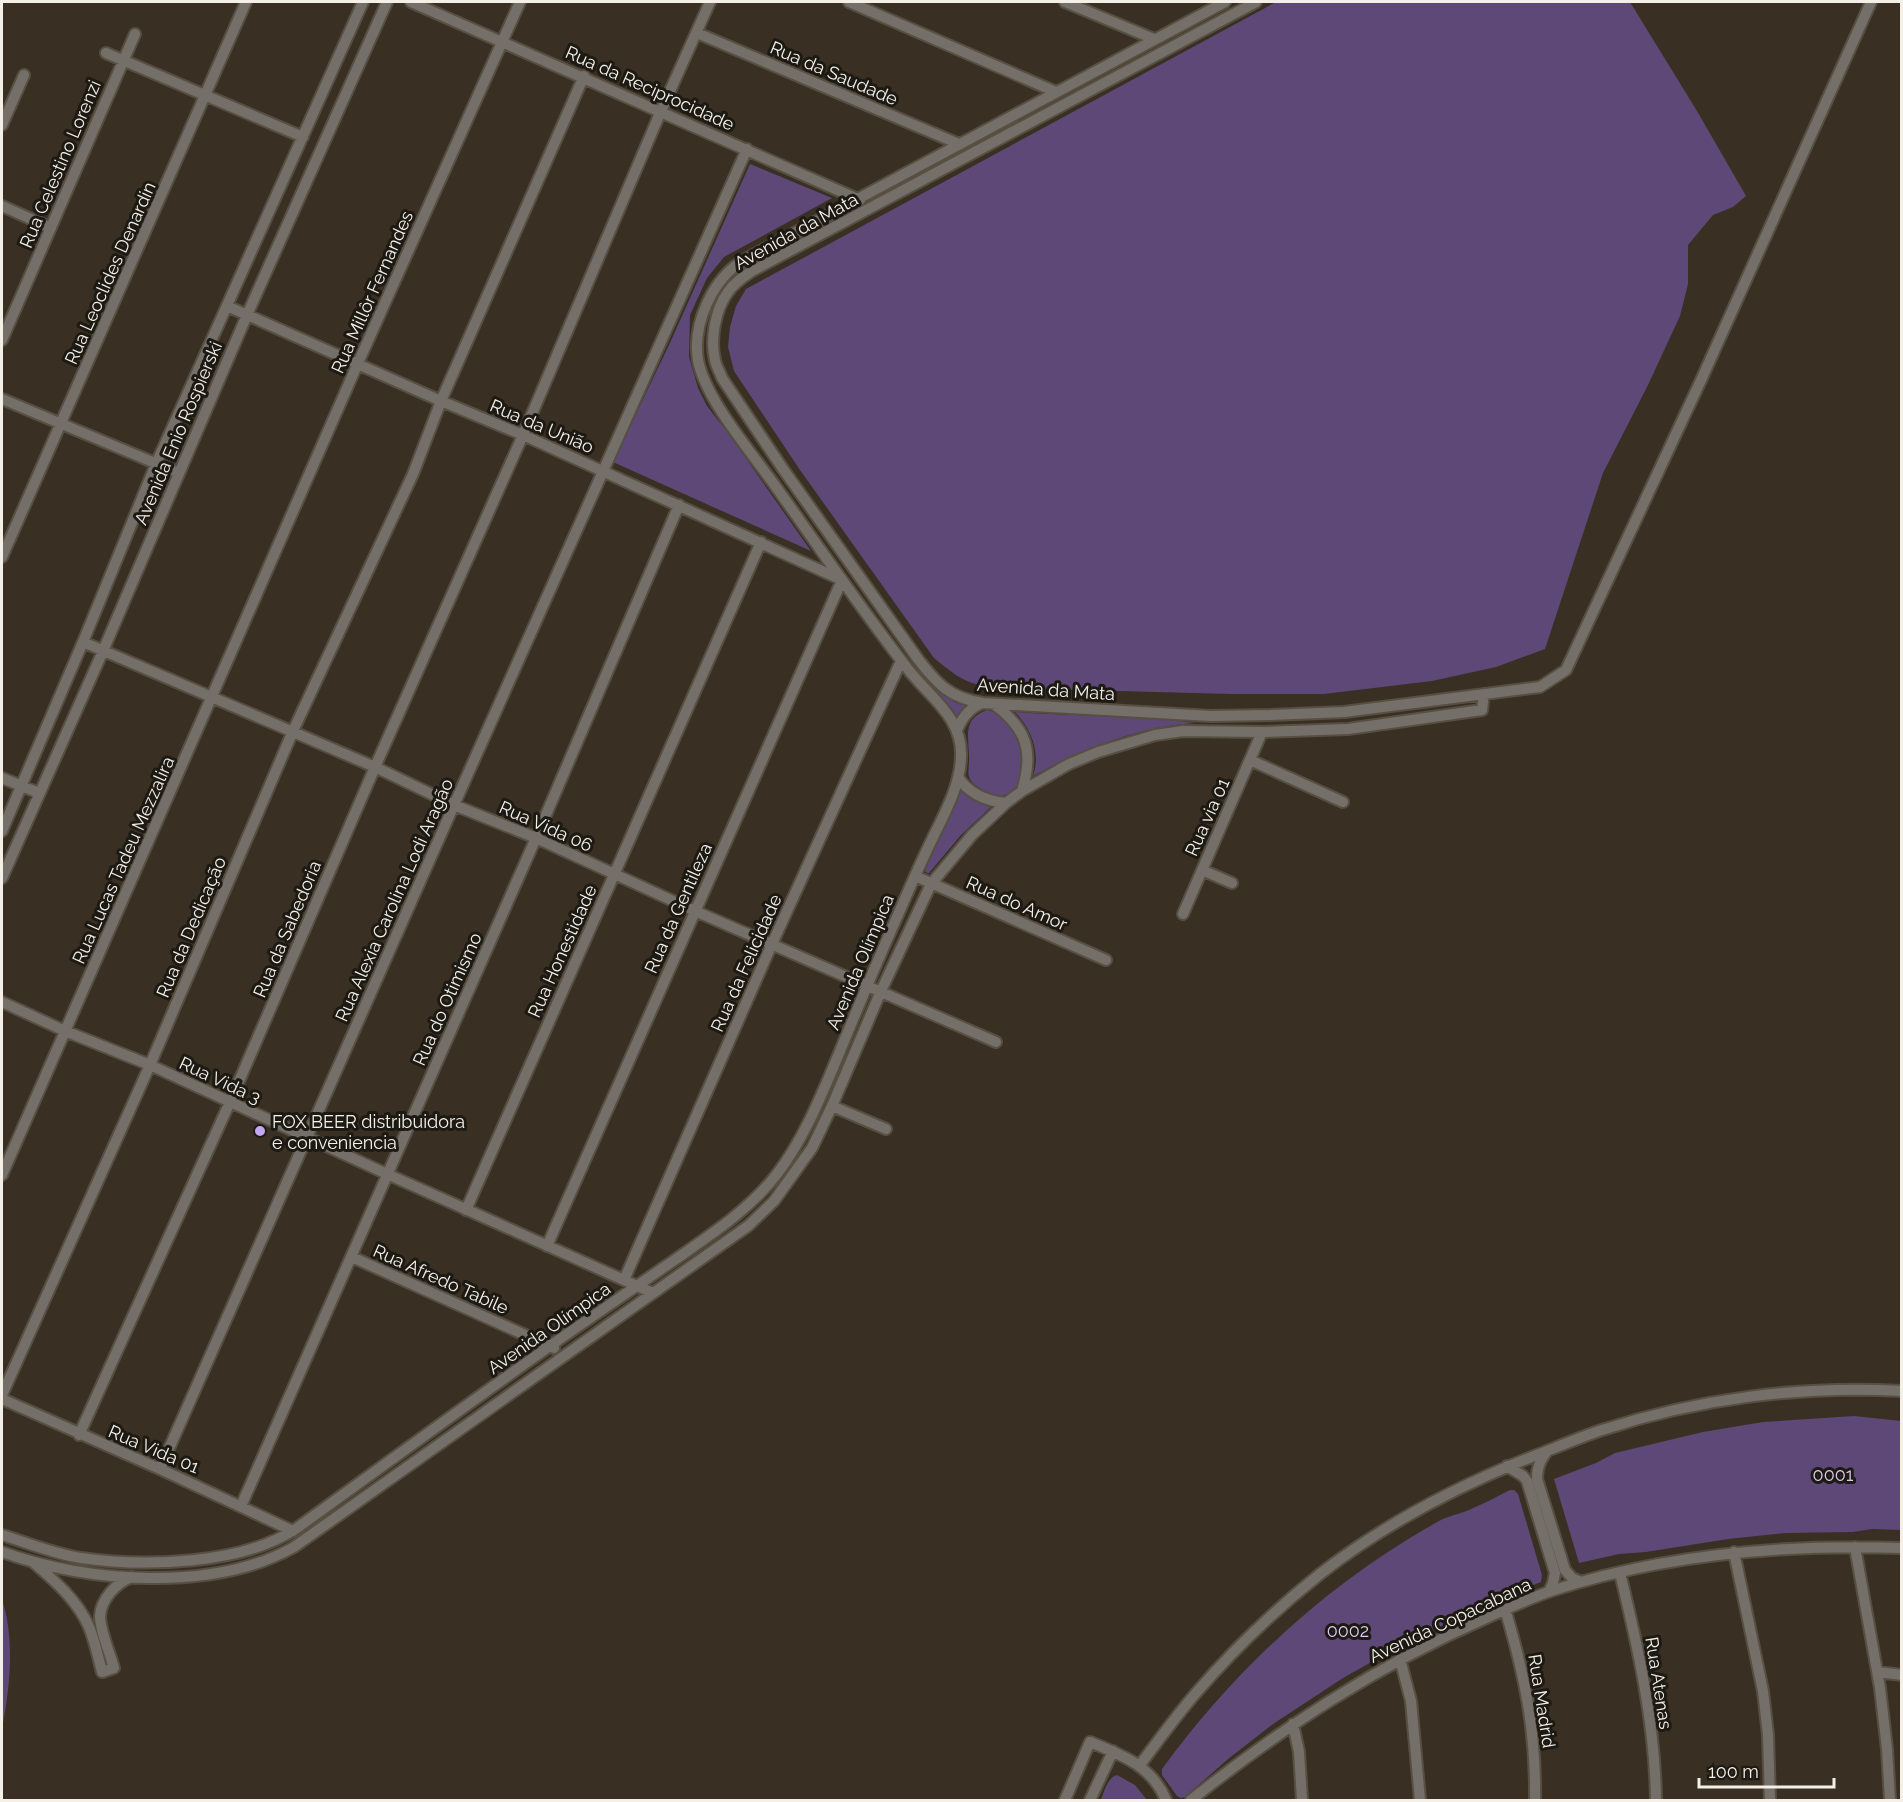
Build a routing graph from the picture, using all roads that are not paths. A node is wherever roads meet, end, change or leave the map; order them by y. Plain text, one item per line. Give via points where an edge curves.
1 (246, 2) edge
2 (363, 2) edge
3 (387, 2) edge
4 (411, 2) edge
5 (520, 2) edge
6 (710, 2) edge
7 (849, 2) edge
8 (1065, 2) edge
9 (1225, 2) edge
10 (1256, 2) edge
11 (1871, 2) edge
12 (696, 33) junction
13 (135, 34) dead end
14 (1154, 39) junction
15 (503, 41) junction
16 (106, 54) dead end
17 (123, 61) junction
18 (24, 75) dead end
19 (584, 76) junction
20 (1056, 92) junction
21 (206, 95) junction
22 (661, 111) junction
23 (2, 125) edge
24 (303, 137) junction
25 (959, 144) junction
26 (747, 149) junction
27 (857, 198) junction
28 (2, 206) edge
29 (874, 206) junction
30 (51, 228) junction
31 (227, 306) junction
32 (247, 315) junction
33 (2, 340) edge
34 (358, 363) junction
35 (2, 399) edge
36 (441, 401) junction
37 (61, 425) junction
38 (523, 435) junction
39 (156, 464) junction
40 (603, 471) junction
41 (179, 473) junction
42 (679, 505) junction
43 (761, 542) junction
44 (2, 557) edge
45 (274, 557) joint
46 (841, 582) junction
47 (83, 642) junction
48 (103, 651) junction
49 (901, 661) junction
50 (1484, 694) junction
51 (212, 698) junction
52 (988, 703) junction
53 (957, 730) junction
54 (293, 731) junction
55 (1262, 732) junction
56 (1250, 760) junction
57 (375, 767) junction
58 (958, 777) junction
59 (2, 778) edge
60 (21, 786) junction
61 (1022, 791) junction
62 (39, 793) junction
63 (1343, 802) dead end
64 (1006, 803) junction
65 (454, 805) junction
66 (2, 831) edge
67 (536, 838) junction
68 (924, 856) joint
69 (1202, 870) junction
70 (614, 874) junction
71 (915, 876) junction
72 (2, 878) edge
73 (1232, 883) dead end
74 (932, 884) junction
75 (695, 910) junction
76 (1183, 914) dead end
77 (772, 944) junction
78 (1106, 960) dead end
79 (867, 986) junction
80 (880, 991) junction
81 (2, 1002) edge
82 (65, 1031) junction
83 (996, 1042) dead end
84 (150, 1065) junction
85 (230, 1102) junction
86 (832, 1106) junction
87 (886, 1129) dead end
88 (308, 1138) junction
89 (387, 1174) junction
90 (2, 1175) edge
91 (466, 1210) junction
92 (547, 1246) junction
93 (352, 1257) junction
94 (624, 1280) junction
95 (637, 1286) junction
96 (653, 1293) junction
97 (550, 1346) junction
98 (565, 1356) junction
99 (1902, 1391) edge
100 (2, 1395) edge
101 (2, 1399) edge
102 (79, 1435) junction
103 (1547, 1451) junction
104 (1507, 1466) junction
105 (160, 1469) junction
106 (241, 1506) junction
107 (293, 1531) junction
108 (2, 1535) edge
109 (1855, 1547) junction
110 (1902, 1548) edge
111 (2, 1552) edge
112 (1734, 1552) junction
113 (34, 1563) junction
114 (1620, 1573) junction
115 (133, 1576) junction
116 (1581, 1582) junction
117 (1549, 1592) junction
118 (1505, 1609) junction
119 (1401, 1659) junction
120 (1878, 1672) junction
121 (1902, 1675) edge
122 (1293, 1724) junction
123 (1113, 1751) junction
124 (1140, 1765) junction
125 (1065, 1800) edge
126 (1090, 1800) edge
127 (1166, 1800) edge
128 (1191, 1800) edge
129 (1302, 1800) edge
130 (1420, 1800) edge
131 (1535, 1800) edge
132 (1656, 1800) edge
133 (1770, 1800) edge
134 (1890, 1800) edge

1 - 21 street, Rua Leoclides Denardin
2 - 24 street, Avenida Enio Rospierski
3 - 32 street, Avenida Enio Rospierski
4 - 15 street, Rua da Reciprocidade
5 - 15 street, Rua Millôr Fernandes
6 - 12 street, Rua da Sabedoria
7 - 20 street
8 - 14 street
9 - 14 street, Avenida da Mata
10 - 29 street, Avenida da Mata
11 - 50 street, Avenida da Mata via 1566,670 1540,687
12 - 22 street, Rua da Sabedoria
12 - 25 street, Rua da Saudade
13 - 17 street, Rua Celestino Lorenzi
14 - 20 street, Avenida da Mata
15 - 19 street, Rua da Reciprocidade
15 - 34 street, Rua Millôr Fernandes
16 - 17 street
17 - 21 street
17 - 30 street, Rua Celestino Lorenzi
18 - 23 street
19 - 22 street, Rua da Reciprocidade
19 - 36 street, Rua da Dedicação
20 - 25 street, Avenida da Mata
21 - 24 street
21 - 37 street, Rua Leoclides Denardin
22 - 26 street, Rua da Reciprocidade
22 - 38 street, Rua da Sabedoria
24 - 31 street, Avenida Enio Rospierski
25 - 27 street, Avenida da Mata
26 - 27 street, Rua da Reciprocidade
26 - 40 street, Rua Alexia Carolina Lodi Aragão
27 - 29 street, Rua da Reciprocidade
27 - 46 street, Avenida da Mata via 729,271 707,305 697,349 705,385
28 - 30 street
29 - 52 street, Avenida da Mata via 752,271 733,286 715,327 715,361 754,428 929,673 949,693
30 - 33 street, Rua Celestino Lorenzi
31 - 32 street, Rua da União
31 - 39 street, Avenida Enio Rospierski
32 - 34 street, Rua da União
32 - 41 street, Avenida Enio Rospierski
34 - 36 street, Rua da União
34 - 45 street, Rua Millôr Fernandes
35 - 37 street
36 - 38 street, Rua da União
36 - 54 street, Rua da Dedicação via 413,474
37 - 39 street
37 - 44 street, Rua Leoclides Denardin
38 - 40 street, Rua da União
38 - 57 street, Rua da Sabedoria
39 - 41 street
39 - 47 street, Avenida Enio Rospierski
40 - 42 street, Rua da União
40 - 65 street, Rua Alexia Carolina Lodi Aragão
41 - 48 street, Avenida Enio Rospierski
42 - 43 street, Rua da União
42 - 67 street, Rua do Otimismo
43 - 46 street, Rua da União
43 - 70 street, Rua Honestidade
45 - 51 street, Rua Lucas Tadeu Mezzalira
46 - 49 street, Avenida da Mata
46 - 75 street, Rua da Gentileza
47 - 48 street, Rua Vida 06
47 - 60 street, Avenida Enio Rospierski
48 - 51 street, Rua Vida 06
48 - 62 street, Avenida Enio Rospierski
49 - 53 street, Avenida da Mata via 948,713
49 - 77 street, Rua da Felicidade
50 - 52 street, Avenida da Mata via 1344,712 1270,715 1211,716
50 - 55 street via 1482,710 1348,729
51 - 54 street, Rua Vida 06
51 - 82 street, Rua Lucas Tadeu Mezzalira
52 - 53 street via 972,708
52 - 61 street via 1015,723 1025,740 1029,761
53 - 58 street, Avenida da Mata via 961,748
54 - 57 street, Rua Vida 06
54 - 84 street, Rua da Dedicação
55 - 56 street, Rua via 01
55 - 61 street via 1183,731 1155,735 1069,764
56 - 63 street
56 - 69 street, Rua via 01
57 - 65 street, Rua Vida 06
57 - 85 street, Rua da Sabedoria
58 - 64 street via 970,791
58 - 68 street, Avenida da Mata
59 - 60 street
60 - 62 street
60 - 66 street, Avenida Enio Rospierski
61 - 64 street
62 - 72 street, Avenida Enio Rospierski
64 - 74 street, Avenida Olímpica via 972,835
65 - 67 street, Rua Vida 06
65 - 88 street, Rua Alexia Carolina Lodi Aragão
67 - 70 street, Rua Vida 06
67 - 89 street, Rua do Otimismo
68 - 71 street, Avenida Olímpica
69 - 73 street
69 - 76 street, Rua via 01
70 - 75 street, Rua Vida 06
70 - 91 street, Rua Honestidade
71 - 74 street, Rua do Amor
71 - 79 street, Avenida Olímpica
74 - 78 street, Rua do Amor
74 - 80 street, Avenida Olímpica
75 - 77 street, Rua Vida 06
75 - 92 street, Rua da Gentileza
77 - 79 street, Rua Vida 06
77 - 94 street, Rua da Felicidade
79 - 80 street, Rua Vida 06
79 - 95 street, Avenida Olímpica via 823,1091 792,1153 776,1175 728,1221
80 - 83 street, Rua Vida 06
80 - 86 street, Avenida Olímpica
81 - 82 street, Rua Vida 3
82 - 84 street, Rua Vida 3
82 - 90 street, Rua Lucas Tadeu Mezzalira
84 - 85 street, Rua Vida 3
84 - 100 street, Rua da Dedicação
85 - 88 street, Rua Vida 3
85 - 102 street, Rua da Sabedoria
86 - 87 street
86 - 96 street, Avenida Olímpica via 805,1160 774,1201 748,1226
88 - 89 street, Rua Vida 3
88 - 105 street, Rua Alexia Carolina Lodi Aragão
89 - 91 street, Rua Vida 3
89 - 93 street, Rua do Otimismo
91 - 92 street, Rua Vida 3
92 - 94 street, Rua Vida 3
93 - 97 street, Rua Afredo Tabile
93 - 106 street, Rua do Otimismo
94 - 95 street, Rua Vida 3
95 - 96 street, Rua Vida 3
95 - 97 street, Avenida Olímpica
96 - 98 street, Avenida Olímpica
97 - 98 street, Rua Afredo Tabile
97 - 107 street, Avenida Olímpica
98 - 115 street, Avenida Olímpica via 278,1556 219,1572
99 - 103 street via 1796,1393 1693,1406 1601,1430
101 - 102 street, Rua Vida 01
102 - 105 street, Rua Vida 01
103 - 104 street
103 - 116 street via 1537,1469 1538,1479 1566,1570
104 - 117 street via 1527,1481 1555,1573
104 - 124 street via 1394,1523 1320,1574 1222,1664
105 - 106 street, Rua Vida 01
106 - 107 street, Rua Vida 01
107 - 108 street, Avenida Olímpica via 254,1549 164,1562 81,1558
109 - 110 street, Avenida Copacabana
109 - 112 street, Avenida Copacabana
109 - 120 street
111 - 113 street, Avenida Olímpica
112 - 114 street, Avenida Copacabana
112 - 133 street via 1763,1691
113 - 115 street, Avenida Olímpica
113 - 115 street, Avenida Olímpica via 78,1607 88,1625 102,1672 114,1668 100,1616 108,1595
114 - 116 street, Avenida Copacabana
114 - 132 street, Rua Atenas via 1646,1695
116 - 117 street, Avenida Copacabana
117 - 118 street, Avenida Copacabana
118 - 119 street, Avenida Copacabana
118 - 131 street, Rua Madrid via 1521,1660 1528,1700 1534,1742
119 - 122 street, Avenida Copacabana
119 - 130 street via 1411,1701
120 - 121 street
120 - 134 street
122 - 128 street, Avenida Copacabana
122 - 129 street
123 - 124 street
123 - 125 street via 1090,1742
123 - 126 street
124 - 127 street

